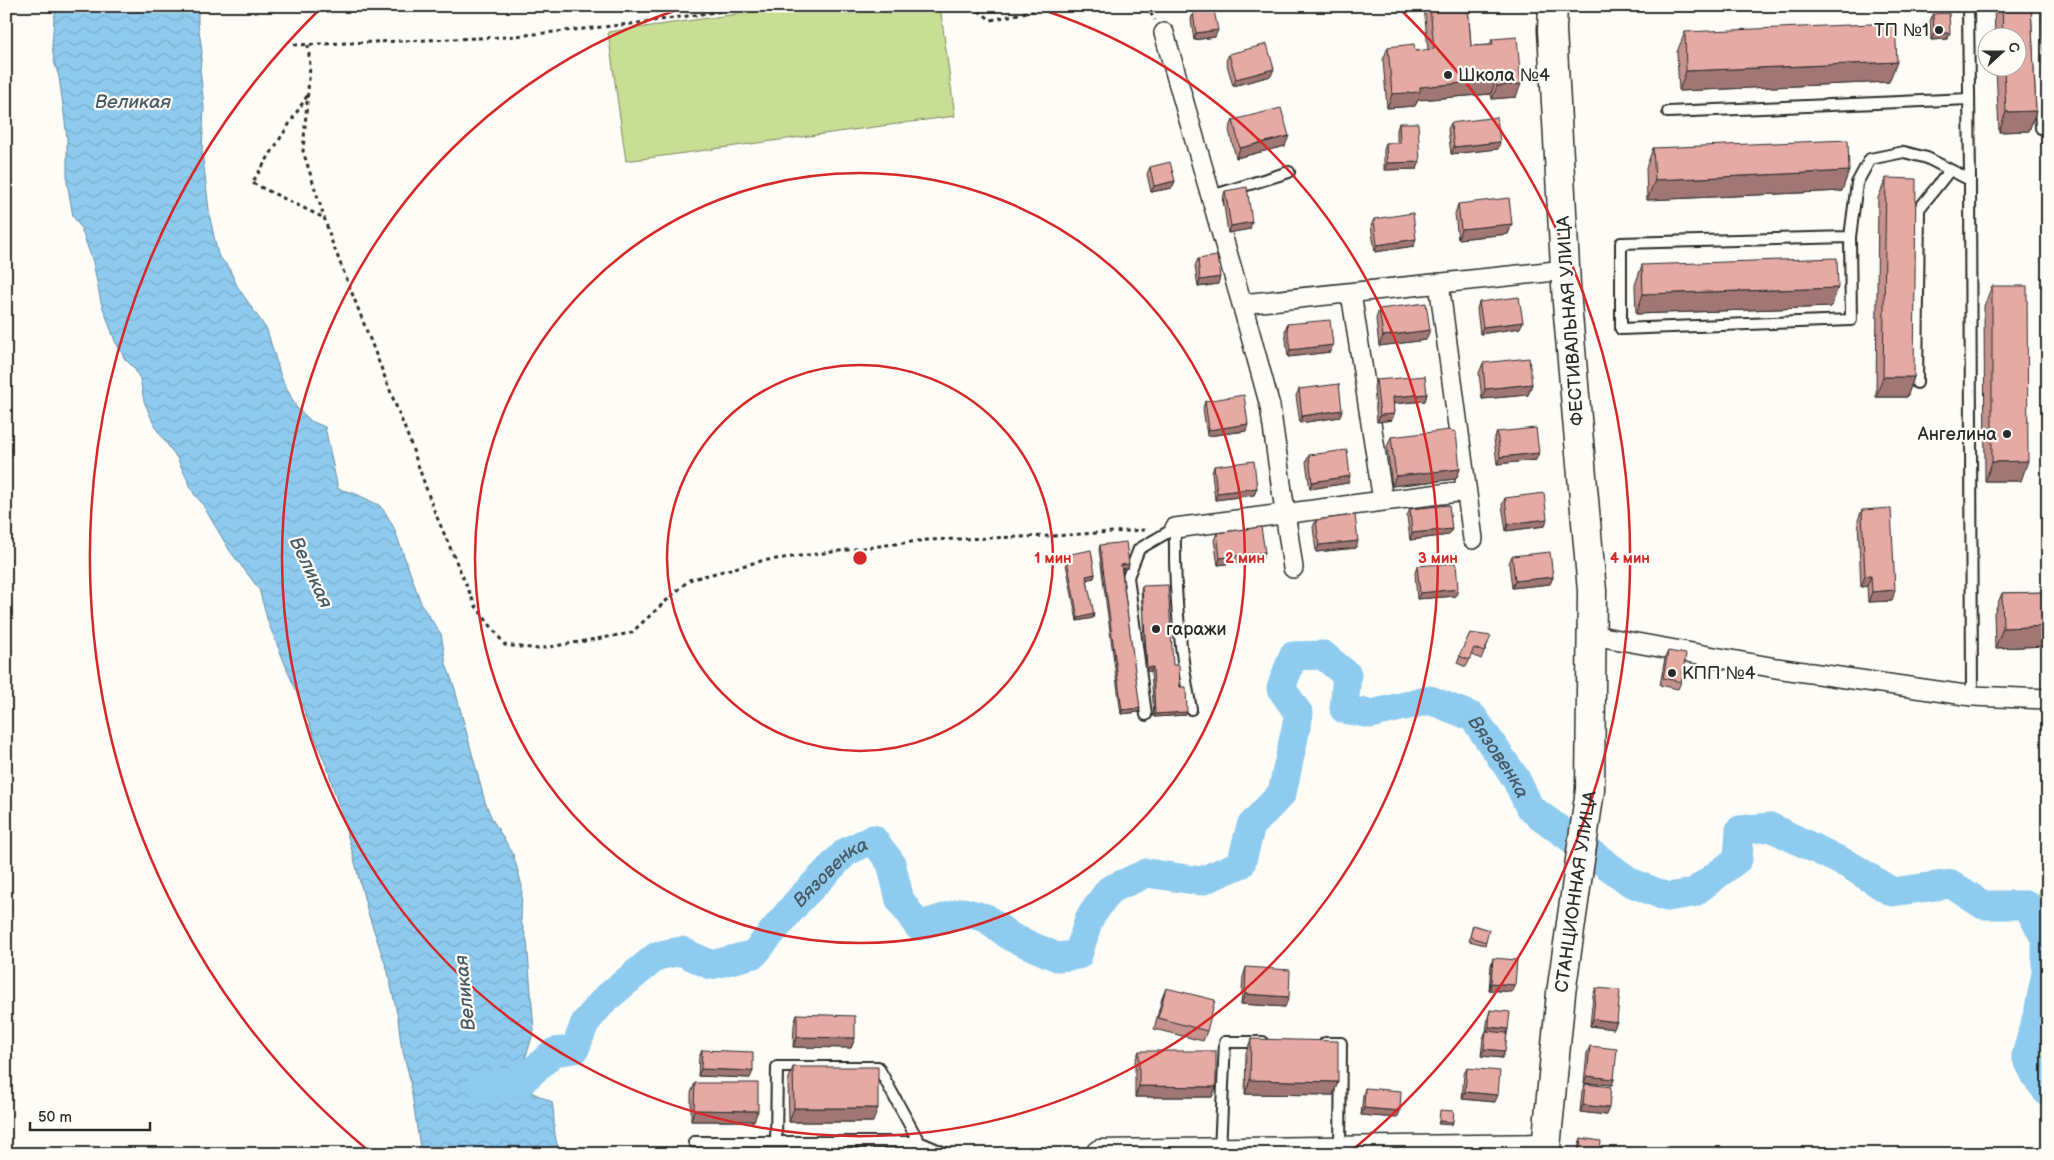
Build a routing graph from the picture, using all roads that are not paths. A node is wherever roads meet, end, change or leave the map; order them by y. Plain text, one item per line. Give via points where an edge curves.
1 (1554, 6) edge
2 (1968, 6) edge
3 (2036, 6) edge
4 (1164, 33) dead end
5 (1968, 99) junction
6 (1668, 112) dead end
7 (2048, 127) edge
8 (1950, 170) junction
9 (1290, 172) dead end
10 (1970, 180) junction
11 (1212, 199) junction
12 (1850, 237) junction
13 (1565, 270) junction
14 (1439, 283) junction
15 (1351, 292) junction
16 (1242, 304) junction
17 (1917, 383) dead end
18 (1466, 491) junction
19 (1382, 501) junction
20 (1284, 514) junction
21 (1175, 528) junction
22 (1472, 539) dead end
23 (1293, 568) dead end
24 (1592, 635) junction
25 (1972, 696) junction
26 (2048, 699) edge
27 (1191, 708) dead end
28 (1146, 715) dead end
29 (1273, 1042) edge
30 (1312, 1043) edge
31 (694, 1142) dead end
32 (776, 1142) junction
33 (919, 1142) junction
34 (1340, 1151) junction
35 (1546, 1151) edge
36 (1220, 1152) junction
37 (947, 1154) edge
38 (1100, 1154) edge

1 - 13 main road, ФЕСТИВАЛЬНАЯ УЛИЦА via 1552,30
2 - 5 lane
3 - 7 lane via 2041,128
4 - 11 street
5 - 6 lane
5 - 10 lane
8 - 10 lane
8 - 12 lane via 1927,158 1904,152 1870,159 1857,183
8 - 17 lane via 1919,209
9 - 11 lane via 1221,193
10 - 25 lane
11 - 16 street
12 - 12 lane via 1620,243 1622,329 1851,320
13 - 14 street
13 - 24 main road, ФЕСТИВАЛЬНАЯ УЛИЦА via 1592,591
14 - 15 street
14 - 18 street
15 - 16 street
15 - 19 street
16 - 20 street via 1270,406
18 - 19 street
18 - 22 street
19 - 20 street
20 - 21 street
20 - 23 street
21 - 27 lane via 1178,630
21 - 28 lane via 1139,549 1128,577
24 - 25 street via 1776,668
24 - 35 main road, СТАНЦИОННАЯ УЛИЦА via 1590,790 1561,993
25 - 26 street
29 - 36 lane via 1225,1042
30 - 34 lane via 1341,1043
31 - 32 lane
32 - 33 lane
32 - 33 lane via 777,1067 878,1067
33 - 37 lane
34 - 35 main road
34 - 36 main road
36 - 38 main road

